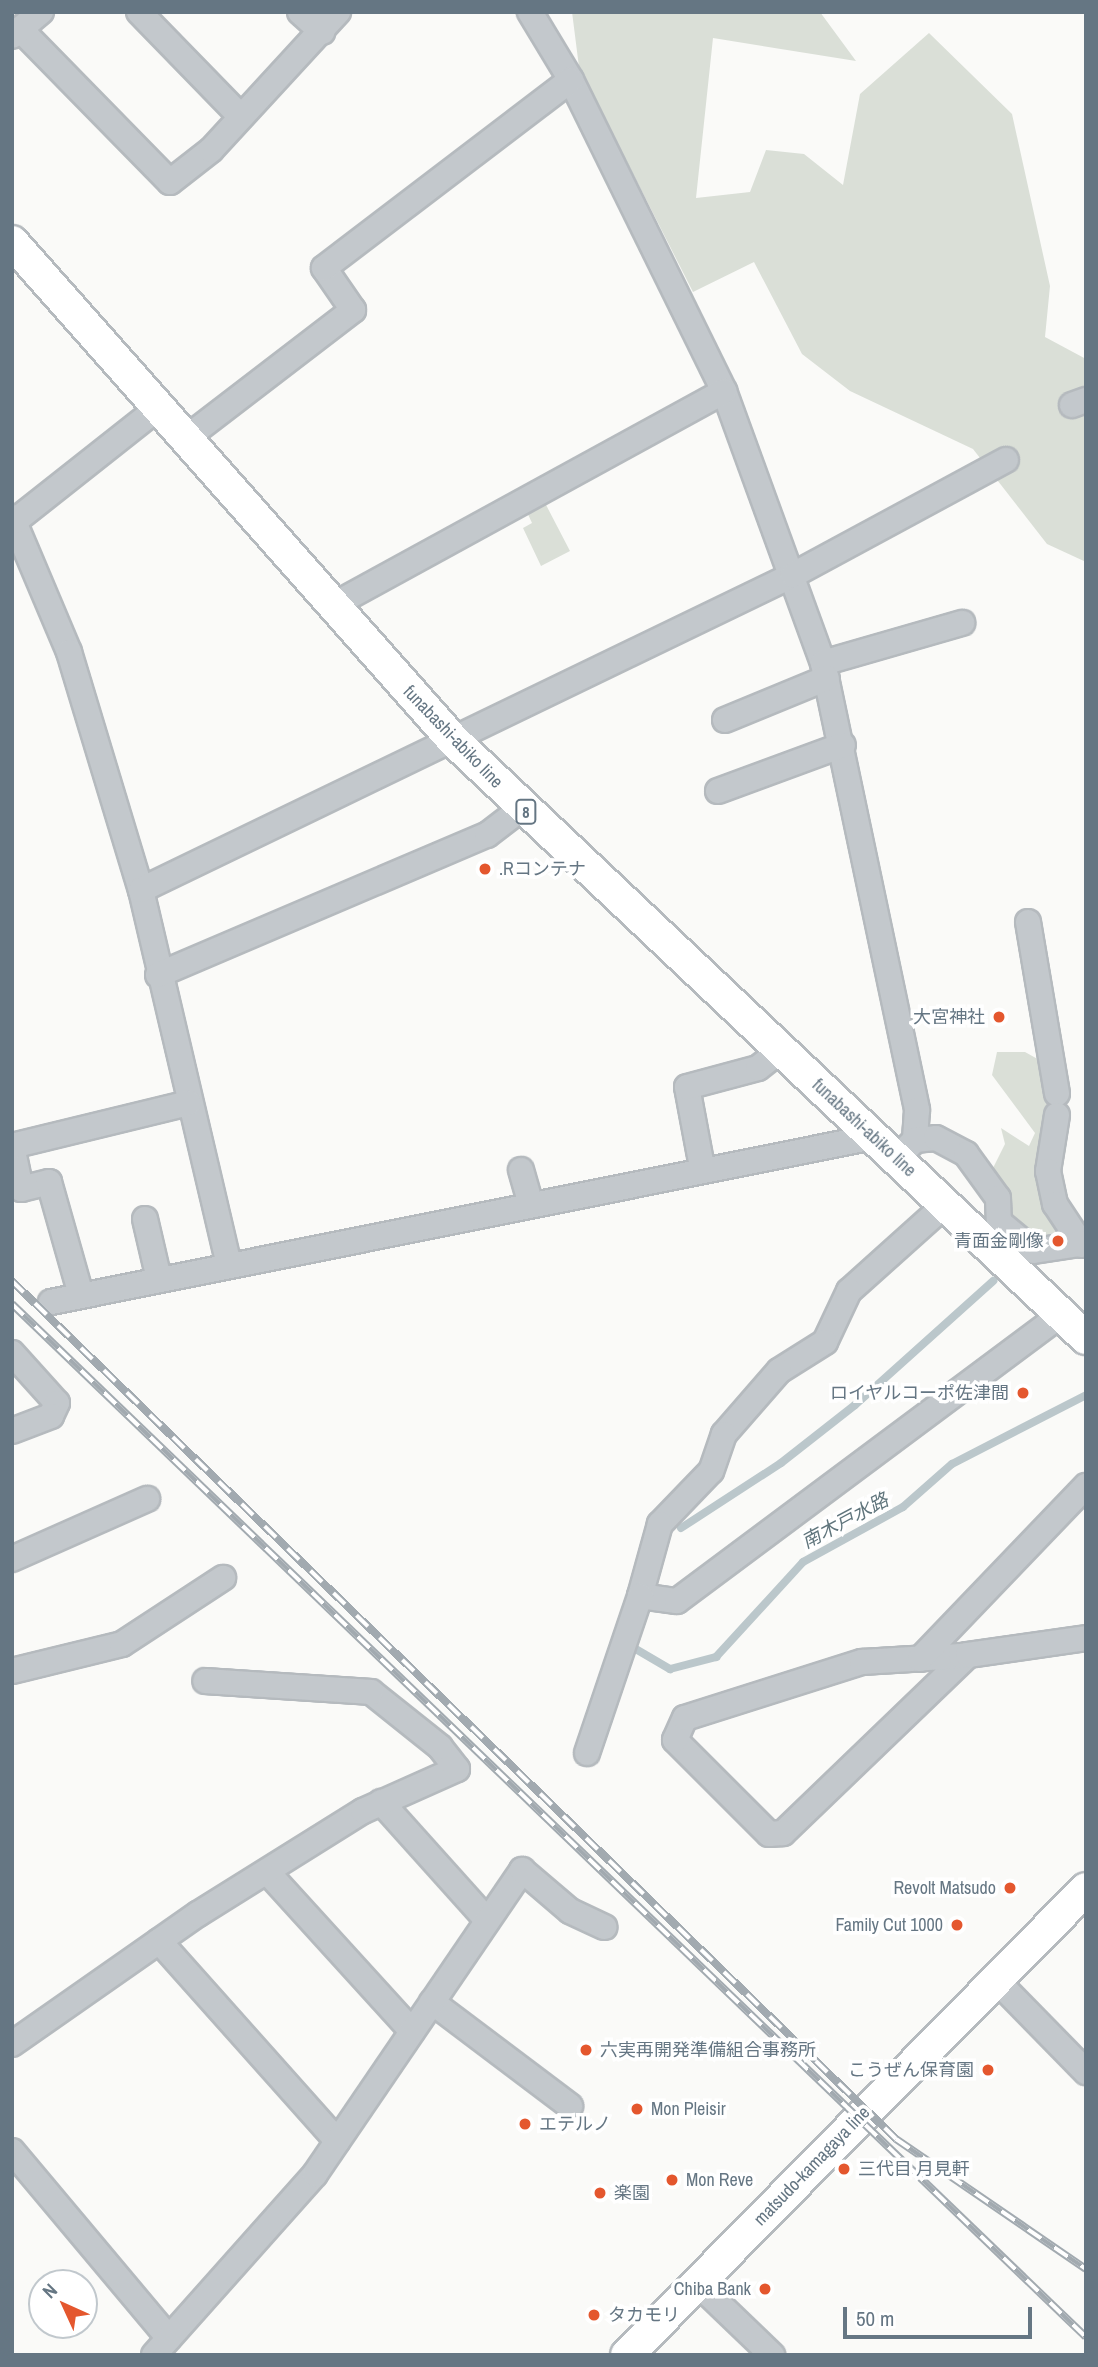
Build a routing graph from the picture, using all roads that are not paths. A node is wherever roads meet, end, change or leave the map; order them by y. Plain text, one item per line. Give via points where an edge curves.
1 (41, 12) edge
2 (139, 12) edge
3 (300, 12) edge
4 (338, 12) edge
5 (530, 12) edge
6 (321, 32) junction
7 (16, 33) edge
8 (571, 80) junction
9 (241, 117) junction
10 (12, 242) edge
11 (724, 391) junction
12 (158, 408) junction
13 (185, 439) junction
14 (1006, 460) dead end
15 (14, 519) edge
16 (21, 563) edge
17 (793, 575) junction
18 (332, 606) junction
19 (962, 623) dead end
20 (825, 671) junction
21 (725, 720) dead end
22 (453, 740) junction
23 (843, 745) junction
24 (718, 790) dead end
25 (522, 808) junction
26 (141, 890) junction
27 (1028, 922) dead end
28 (158, 975) junction
29 (781, 1050) junction
30 (189, 1103) junction
31 (873, 1137) junction
32 (12, 1146) edge
33 (905, 1149) junction
34 (702, 1167) junction
35 (521, 1170) dead end
36 (530, 1201) junction
37 (945, 1205) junction
38 (145, 1219) dead end
39 (1084, 1244) edge
40 (229, 1264) junction
41 (159, 1279) junction
42 (81, 1295) junction
43 (51, 1301) dead end
44 (1061, 1315) junction
45 (1086, 1338) edge
46 (12, 1353) edge
47 (12, 1431) edge
48 (1086, 1486) edge
49 (147, 1499) dead end
50 (12, 1559) edge
51 (223, 1578) dead end
52 (640, 1596) junction
53 (1086, 1639) edge
54 (968, 1655) junction
55 (920, 1659) junction
56 (12, 1671) edge
57 (205, 1681) dead end
58 (587, 1753) dead end
59 (381, 1802) junction
60 (270, 1875) junction
61 (1086, 1889) edge
62 (486, 1919) junction
63 (605, 1927) dead end
64 (159, 1941) junction
65 (996, 1980) junction
66 (432, 2001) junction
67 (412, 2031) junction
68 (12, 2044) edge
69 (1086, 2072) edge
70 (570, 2106) dead end
71 (337, 2141) junction
72 (12, 2151) edge
73 (698, 2284) junction
74 (162, 2346) edge
75 (627, 2355) edge
76 (772, 2355) edge

1 - 7 street
2 - 9 street
3 - 6 street
4 - 6 street
5 - 8 street
6 - 9 street
7 - 9 street via 170,182
8 - 11 street
8 - 13 street via 324,268 353,310
10 - 12 main road, funabashi-abiko line / 8
11 - 17 street
11 - 18 street
12 - 13 main road, funabashi-abiko line / 8
12 - 15 street
13 - 18 main road, funabashi-abiko line / 8
14 - 17 street
15 - 16 street
16 - 26 street via 69,652
17 - 20 street
17 - 22 street
18 - 22 main road, funabashi-abiko line / 8
19 - 20 street
20 - 21 street
20 - 23 street
22 - 25 main road, funabashi-abiko line / 8
22 - 26 street
23 - 24 street
23 - 33 street via 917,1110
25 - 28 street via 487,835
25 - 29 main road, funabashi-abiko line / 8
26 - 28 street
27 - 39 street via 1057,1105 1048,1171 1055,1204
28 - 30 street
29 - 31 main road, funabashi-abiko line / 8
29 - 34 street via 758,1068 687,1087
30 - 32 street
30 - 40 street
31 - 33 main road, funabashi-abiko line / 8
31 - 34 street
32 - 42 street via 22,1189 49,1182
33 - 37 main road, funabashi-abiko line / 8
33 - 39 street via 936,1138 966,1154 998,1198 1003,1228 1034,1251
34 - 36 street
35 - 36 street
36 - 40 street
37 - 44 main road, funabashi-abiko line / 8
37 - 52 street via 849,1291 825,1342 779,1371 724,1434 711,1471 660,1524
38 - 41 street
40 - 41 street
41 - 42 street
42 - 43 street
44 - 45 main road, funabashi-abiko line / 8
44 - 52 street via 677,1601
46 - 47 street via 57,1403 51,1416
48 - 55 street
49 - 50 street
51 - 56 street via 122,1644
52 - 58 street
53 - 54 street
54 - 55 street
54 - 55 street via 783,1833 769,1834 675,1740 685,1718 862,1662
57 - 59 street via 371,1692 440,1747 457,1769
59 - 60 street
59 - 62 street
60 - 64 street
60 - 67 street
61 - 65 main road, matsudo-kamagaya line
62 - 63 street via 522,1870 570,1911
62 - 66 street
64 - 68 street
64 - 71 street
65 - 69 street
65 - 73 main road, matsudo-kamagaya line
66 - 67 street
66 - 70 street via 533,2084
67 - 71 street
71 - 74 street via 289,2207
72 - 74 street
73 - 75 main road, matsudo-kamagaya line
73 - 76 street

